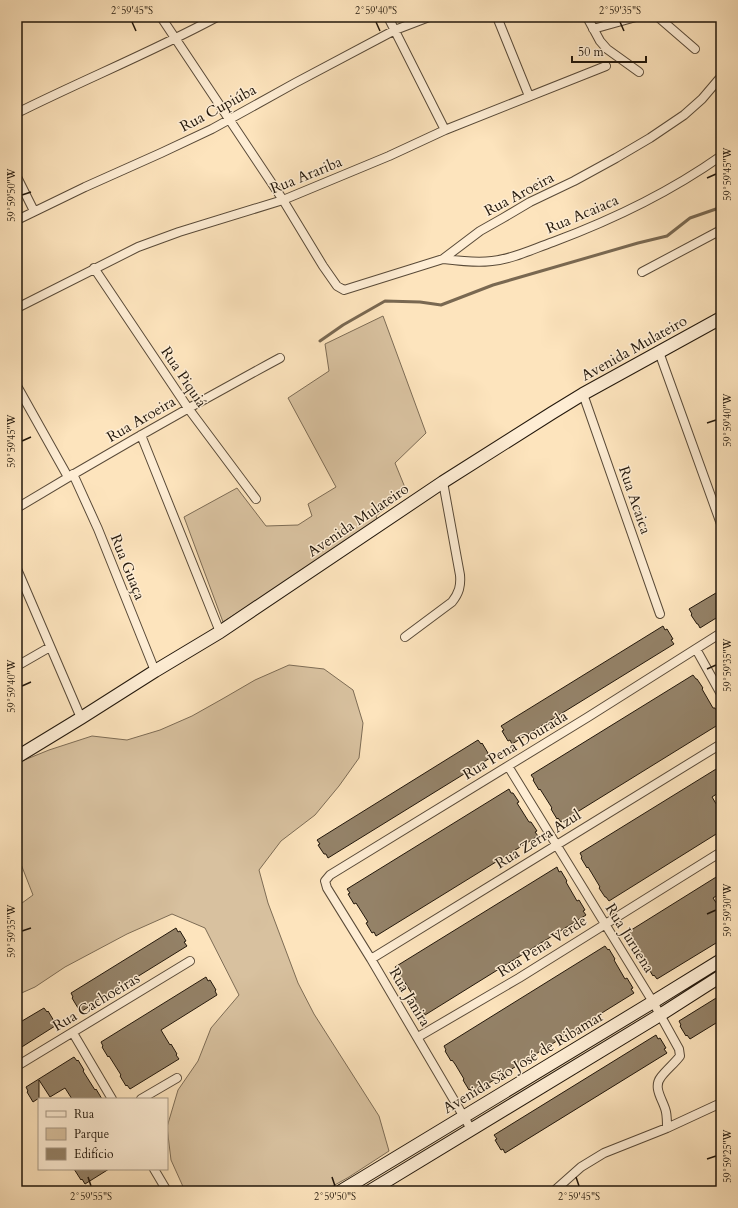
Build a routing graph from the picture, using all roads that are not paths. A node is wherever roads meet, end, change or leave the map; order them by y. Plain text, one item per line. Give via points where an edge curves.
1 (161, 17) edge
2 (217, 17) edge
3 (388, 17) edge
4 (429, 17) edge
5 (497, 17) edge
6 (587, 17) edge
7 (636, 17) edge
8 (658, 17) edge
9 (594, 29) junction
10 (395, 30) junction
11 (176, 39) junction
12 (695, 49) dead end
13 (606, 66) dead end
14 (639, 72) dead end
15 (719, 79) dead end
16 (529, 96) junction
17 (17, 113) edge
18 (229, 120) junction
19 (445, 130) junction
20 (721, 156) edge
21 (17, 177) edge
22 (283, 200) junction
23 (34, 211) junction
24 (17, 220) edge
25 (721, 230) edge
26 (443, 259) junction
27 (94, 268) junction
28 (642, 272) dead end
29 (17, 308) edge
30 (721, 318) edge
31 (659, 352) junction
32 (280, 358) dead end
33 (17, 386) edge
34 (583, 394) junction
35 (188, 408) junction
36 (141, 435) junction
37 (70, 476) junction
38 (443, 482) junction
39 (256, 499) dead end
40 (17, 508) edge
41 (721, 524) edge
42 (17, 569) edge
43 (660, 614) dead end
44 (220, 632) junction
45 (721, 634) edge
46 (405, 637) dead end
47 (50, 647) junction
48 (696, 649) junction
49 (17, 666) edge
50 (154, 671) junction
51 (721, 694) edge
52 (82, 718) junction
53 (721, 744) edge
54 (17, 756) edge
55 (508, 766) junction
56 (556, 844) junction
57 (721, 852) edge
58 (325, 881) joint
59 (605, 924) junction
60 (371, 959) junction
61 (721, 960) edge
62 (190, 961) dead end
63 (721, 976) edge
64 (653, 1002) junction
65 (660, 1014) junction
66 (73, 1032) junction
67 (418, 1037) junction
68 (17, 1066) edge
69 (177, 1078) dead end
70 (111, 1098) edge
71 (143, 1098) edge
72 (721, 1103) edge
73 (464, 1117) junction
74 (667, 1128) junction
75 (471, 1129) junction
76 (155, 1170) edge
77 (167, 1191) edge
78 (341, 1191) edge
79 (370, 1191) edge
80 (554, 1191) edge

1 - 11 street
2 - 11 street
3 - 10 street
4 - 10 street, Rua Cupiúba
5 - 16 street
6 - 9 street
7 - 9 street
8 - 12 street
9 - 14 street via 607,49
10 - 18 street, Rua Cupiúba
10 - 19 street
11 - 17 street
11 - 18 street
13 - 16 street, Rua Arariba
15 - 26 street, Rua Aroeira via 684,115 650,138 480,231
16 - 19 street, Rua Arariba
18 - 22 street
18 - 23 street, Rua Cupiúba
19 - 22 street, Rua Arariba
20 - 26 street, Rua Acaiaca via 649,200 584,230 518,255 493,261 466,262
21 - 23 street
22 - 26 street, Rua Aroeira via 323,266 337,286 344,290
22 - 27 street, Rua Arariba via 138,246
23 - 24 street, Rua Cupiúba
25 - 28 street
27 - 29 street, Rua Arariba
27 - 35 street, Rua Piquiá
30 - 31 street, Avenida Mulateiro
31 - 34 street, Avenida Mulateiro
31 - 41 street
32 - 35 street, Rua Aroeira
33 - 37 street, Rua Guaça
34 - 38 street, Avenida Mulateiro
34 - 43 street, Rua Acaica
35 - 36 street, Rua Aroeira
35 - 39 street, Rua Piquiá
36 - 37 street, Rua Aroeira
36 - 44 street
37 - 40 street, Rua Aroeira
37 - 50 street, Rua Guaça via 98,529
38 - 44 street, Avenida Mulateiro
38 - 46 street via 461,585 458,595 452,602
42 - 47 street
44 - 50 street, Avenida Mulateiro
45 - 48 street, Rua Pena Dourada
47 - 49 street
47 - 52 street
48 - 51 street
48 - 55 street, Rua Pena Dourada
50 - 52 street, Avenida Mulateiro
52 - 54 street, Avenida Mulateiro
53 - 56 street, Rua Zerra Azul
55 - 56 street, Rua Juruena
55 - 58 street, Rua Pena Dourada via 330,874
56 - 59 street, Rua Juruena
56 - 60 street, Rua Zerra Azul
57 - 59 street, Rua Pena Verde
58 - 60 street, Rua Janira
59 - 64 street, Rua Juruena
59 - 67 street, Rua Pena Verde
60 - 67 street, Rua Janira
61 - 64 street, Avenida São José de Ribamar
62 - 66 street, Rua Cachoeiras
63 - 65 street, Avenida São José de Ribamar
64 - 65 street, Rua Juruena
64 - 73 street, Avenida São José de Ribamar
65 - 74 street, Rua Juruena via 679,1049 680,1056 657,1082 666,1112
65 - 75 street, Avenida São José de Ribamar
66 - 68 street, Rua Cachoeiras
66 - 70 street
67 - 73 street, Rua Janira
69 - 71 street
72 - 74 street
73 - 75 street, Rua Janira
73 - 78 street, Avenida São José de Ribamar
74 - 80 street via 604,1153 581,1167
75 - 79 street, Avenida São José de Ribamar
76 - 77 street

